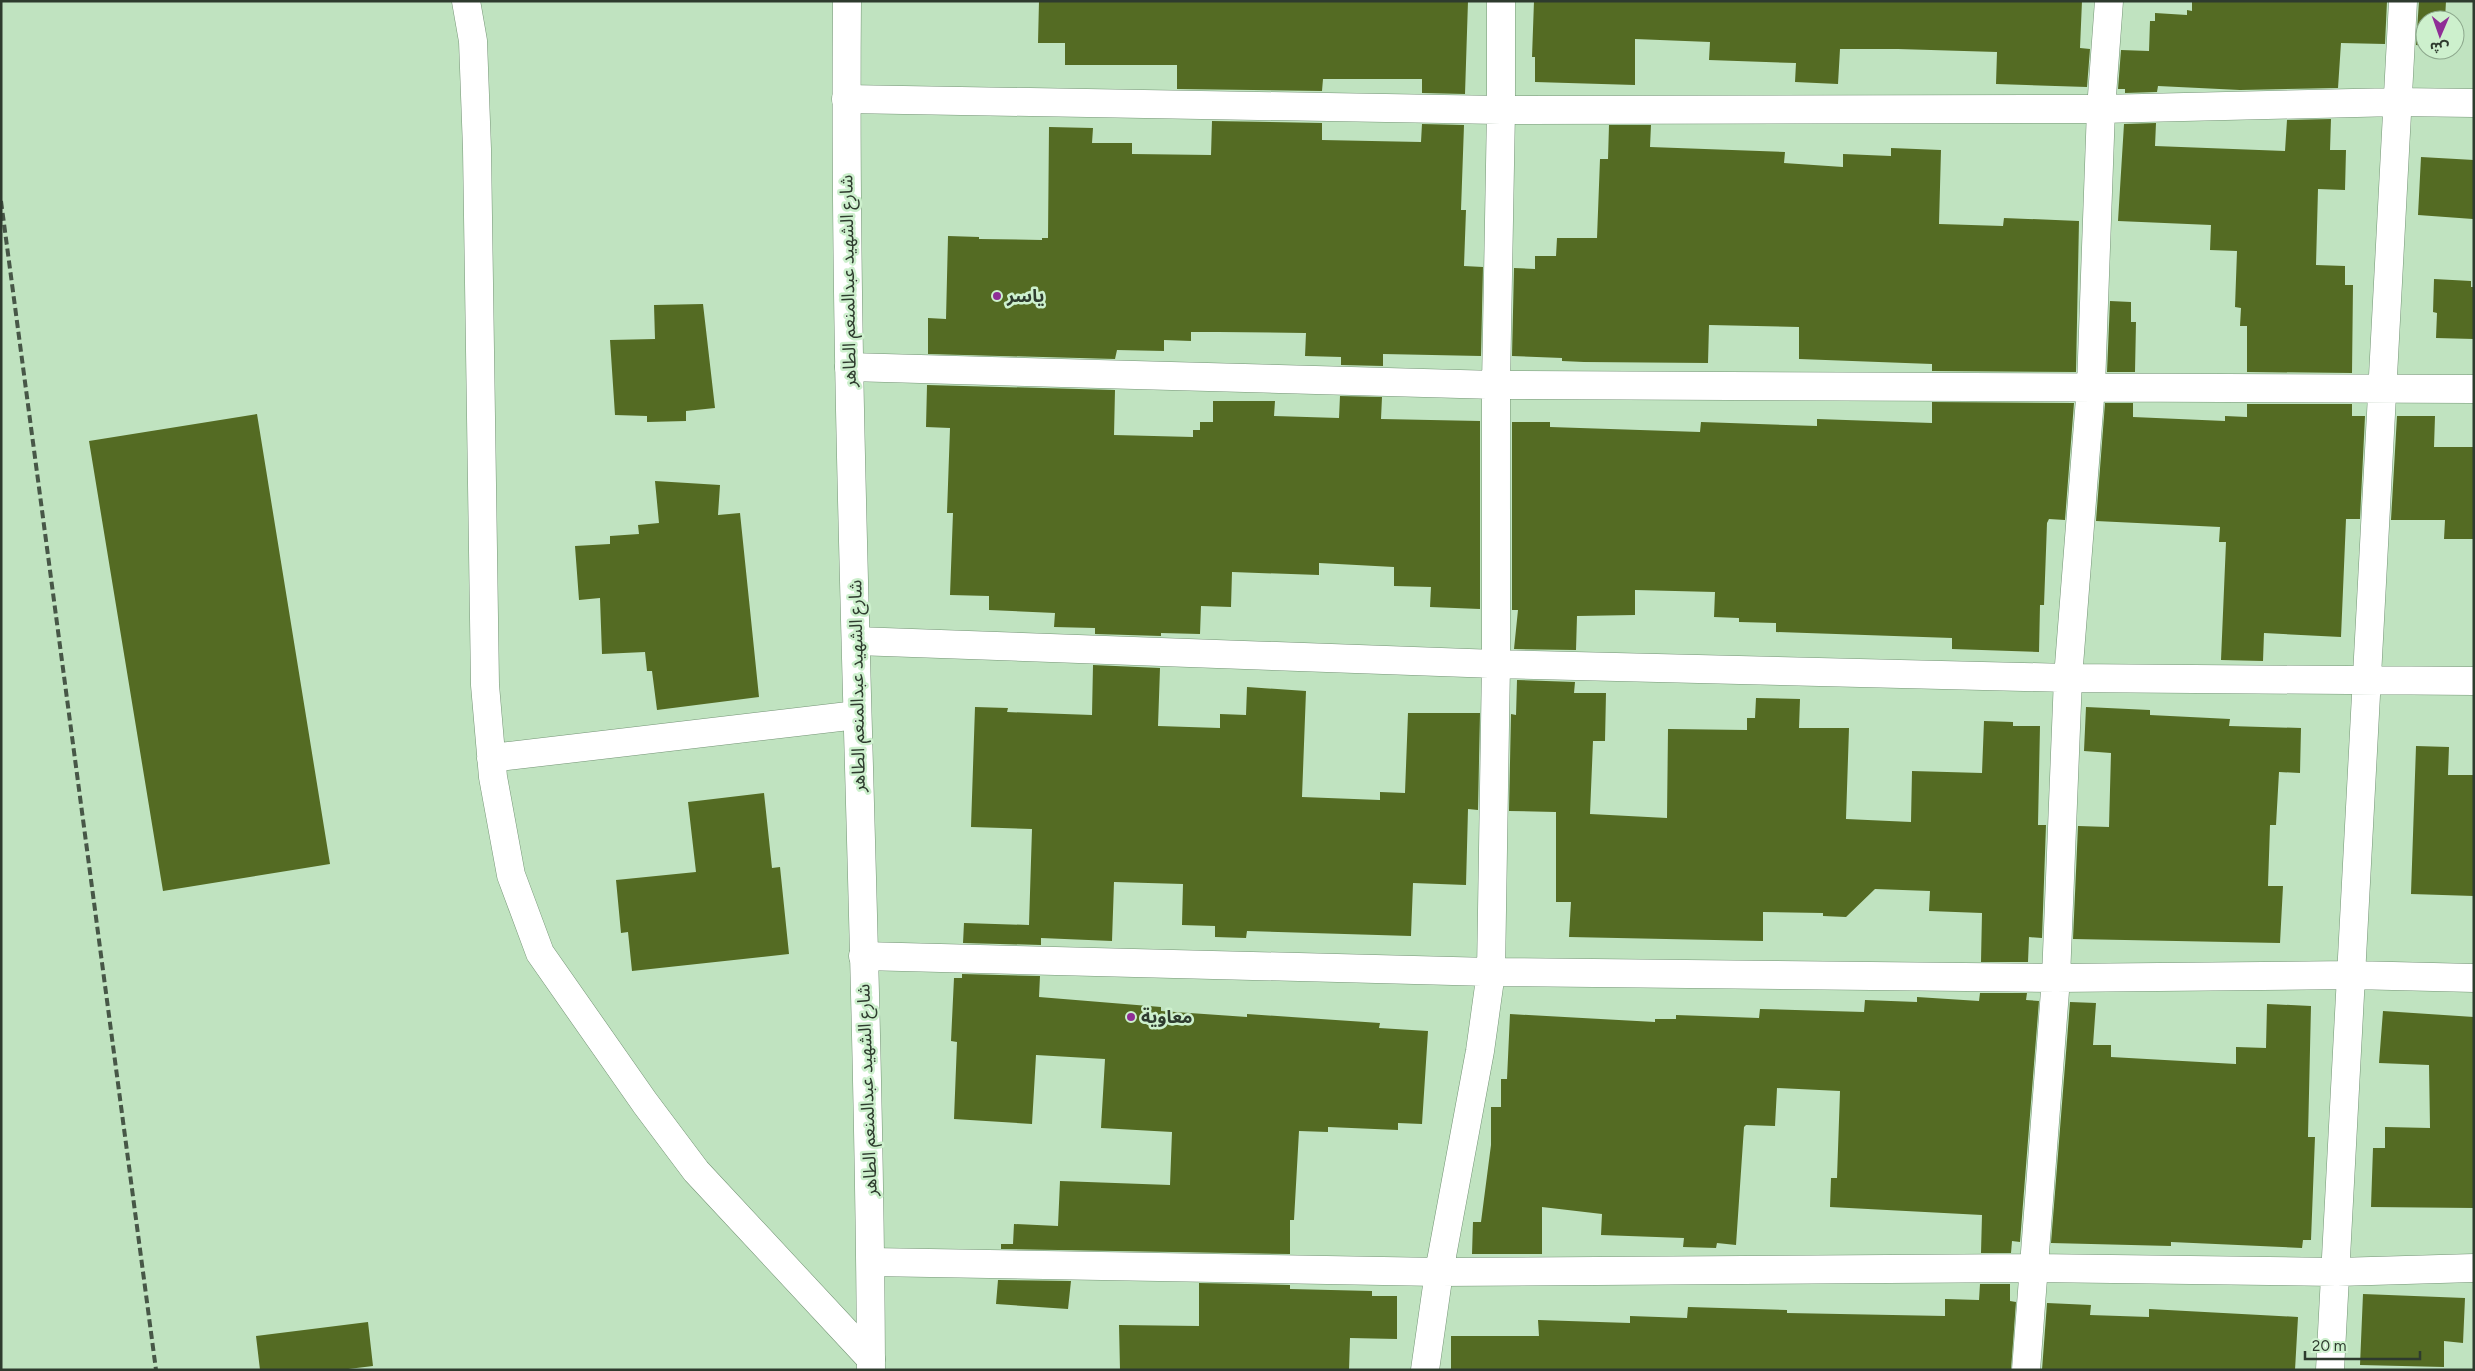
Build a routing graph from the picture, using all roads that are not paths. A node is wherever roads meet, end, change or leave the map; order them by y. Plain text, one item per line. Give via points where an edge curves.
1 (466, 1) edge
2 (847, 1) edge
3 (1500, 1) edge
4 (2109, 1) edge
5 (2403, 1) edge
6 (846, 99) junction
7 (2398, 102) junction
8 (2474, 103) edge
9 (2101, 109) junction
10 (1502, 110) junction
11 (849, 367) junction
12 (1496, 385) junction
13 (2091, 386) junction
14 (2381, 389) junction
15 (2474, 389) edge
16 (856, 641) junction
17 (1496, 664) junction
18 (2068, 678) junction
19 (2367, 680) junction
20 (2474, 681) edge
21 (857, 715) junction
22 (491, 758) junction
23 (863, 956) junction
24 (1491, 972) junction
25 (2352, 974) junction
26 (2056, 978) junction
27 (2474, 978) edge
28 (871, 1262) junction
29 (2034, 1268) junction
30 (2474, 1268) edge
31 (1439, 1272) junction
32 (2337, 1272) junction
33 (871, 1365) edge
34 (1425, 1370) edge
35 (2026, 1370) edge
36 (2330, 1370) edge

1 - 22 street via 473,41 477,149 485,685
2 - 6 street, شارع الشهيد عبدالمنعم الطاهر
3 - 10 street
4 - 9 street
5 - 7 street
6 - 10 street
6 - 11 street, شارع الشهيد عبدالمنعم الطاهر
7 - 8 street
7 - 9 street
7 - 14 street
9 - 10 street
9 - 13 street
10 - 12 street
11 - 12 street
11 - 16 street, شارع الشهيد عبدالمنعم الطاهر
12 - 13 street
12 - 17 street
13 - 14 street
13 - 18 street
14 - 15 street
14 - 19 street
16 - 17 street
16 - 21 street, شارع الشهيد عبدالمنعم الطاهر
17 - 18 street
17 - 24 street
18 - 19 street
18 - 26 street
19 - 20 street
19 - 25 street
21 - 22 street
21 - 23 street, شارع الشهيد عبدالمنعم الطاهر
22 - 33 street via 512,875 540,953 696,1171
23 - 24 street
23 - 28 street, شارع الشهيد عبدالمنعم الطاهر
24 - 26 street
24 - 31 street via 1480,1052
25 - 26 street
25 - 27 street
25 - 32 street
26 - 29 street
28 - 31 street
28 - 33 street, شارع الشهيد عبدالمنعم الطاهر
29 - 31 street
29 - 32 street
29 - 35 street
30 - 32 street
31 - 34 street
32 - 36 street

